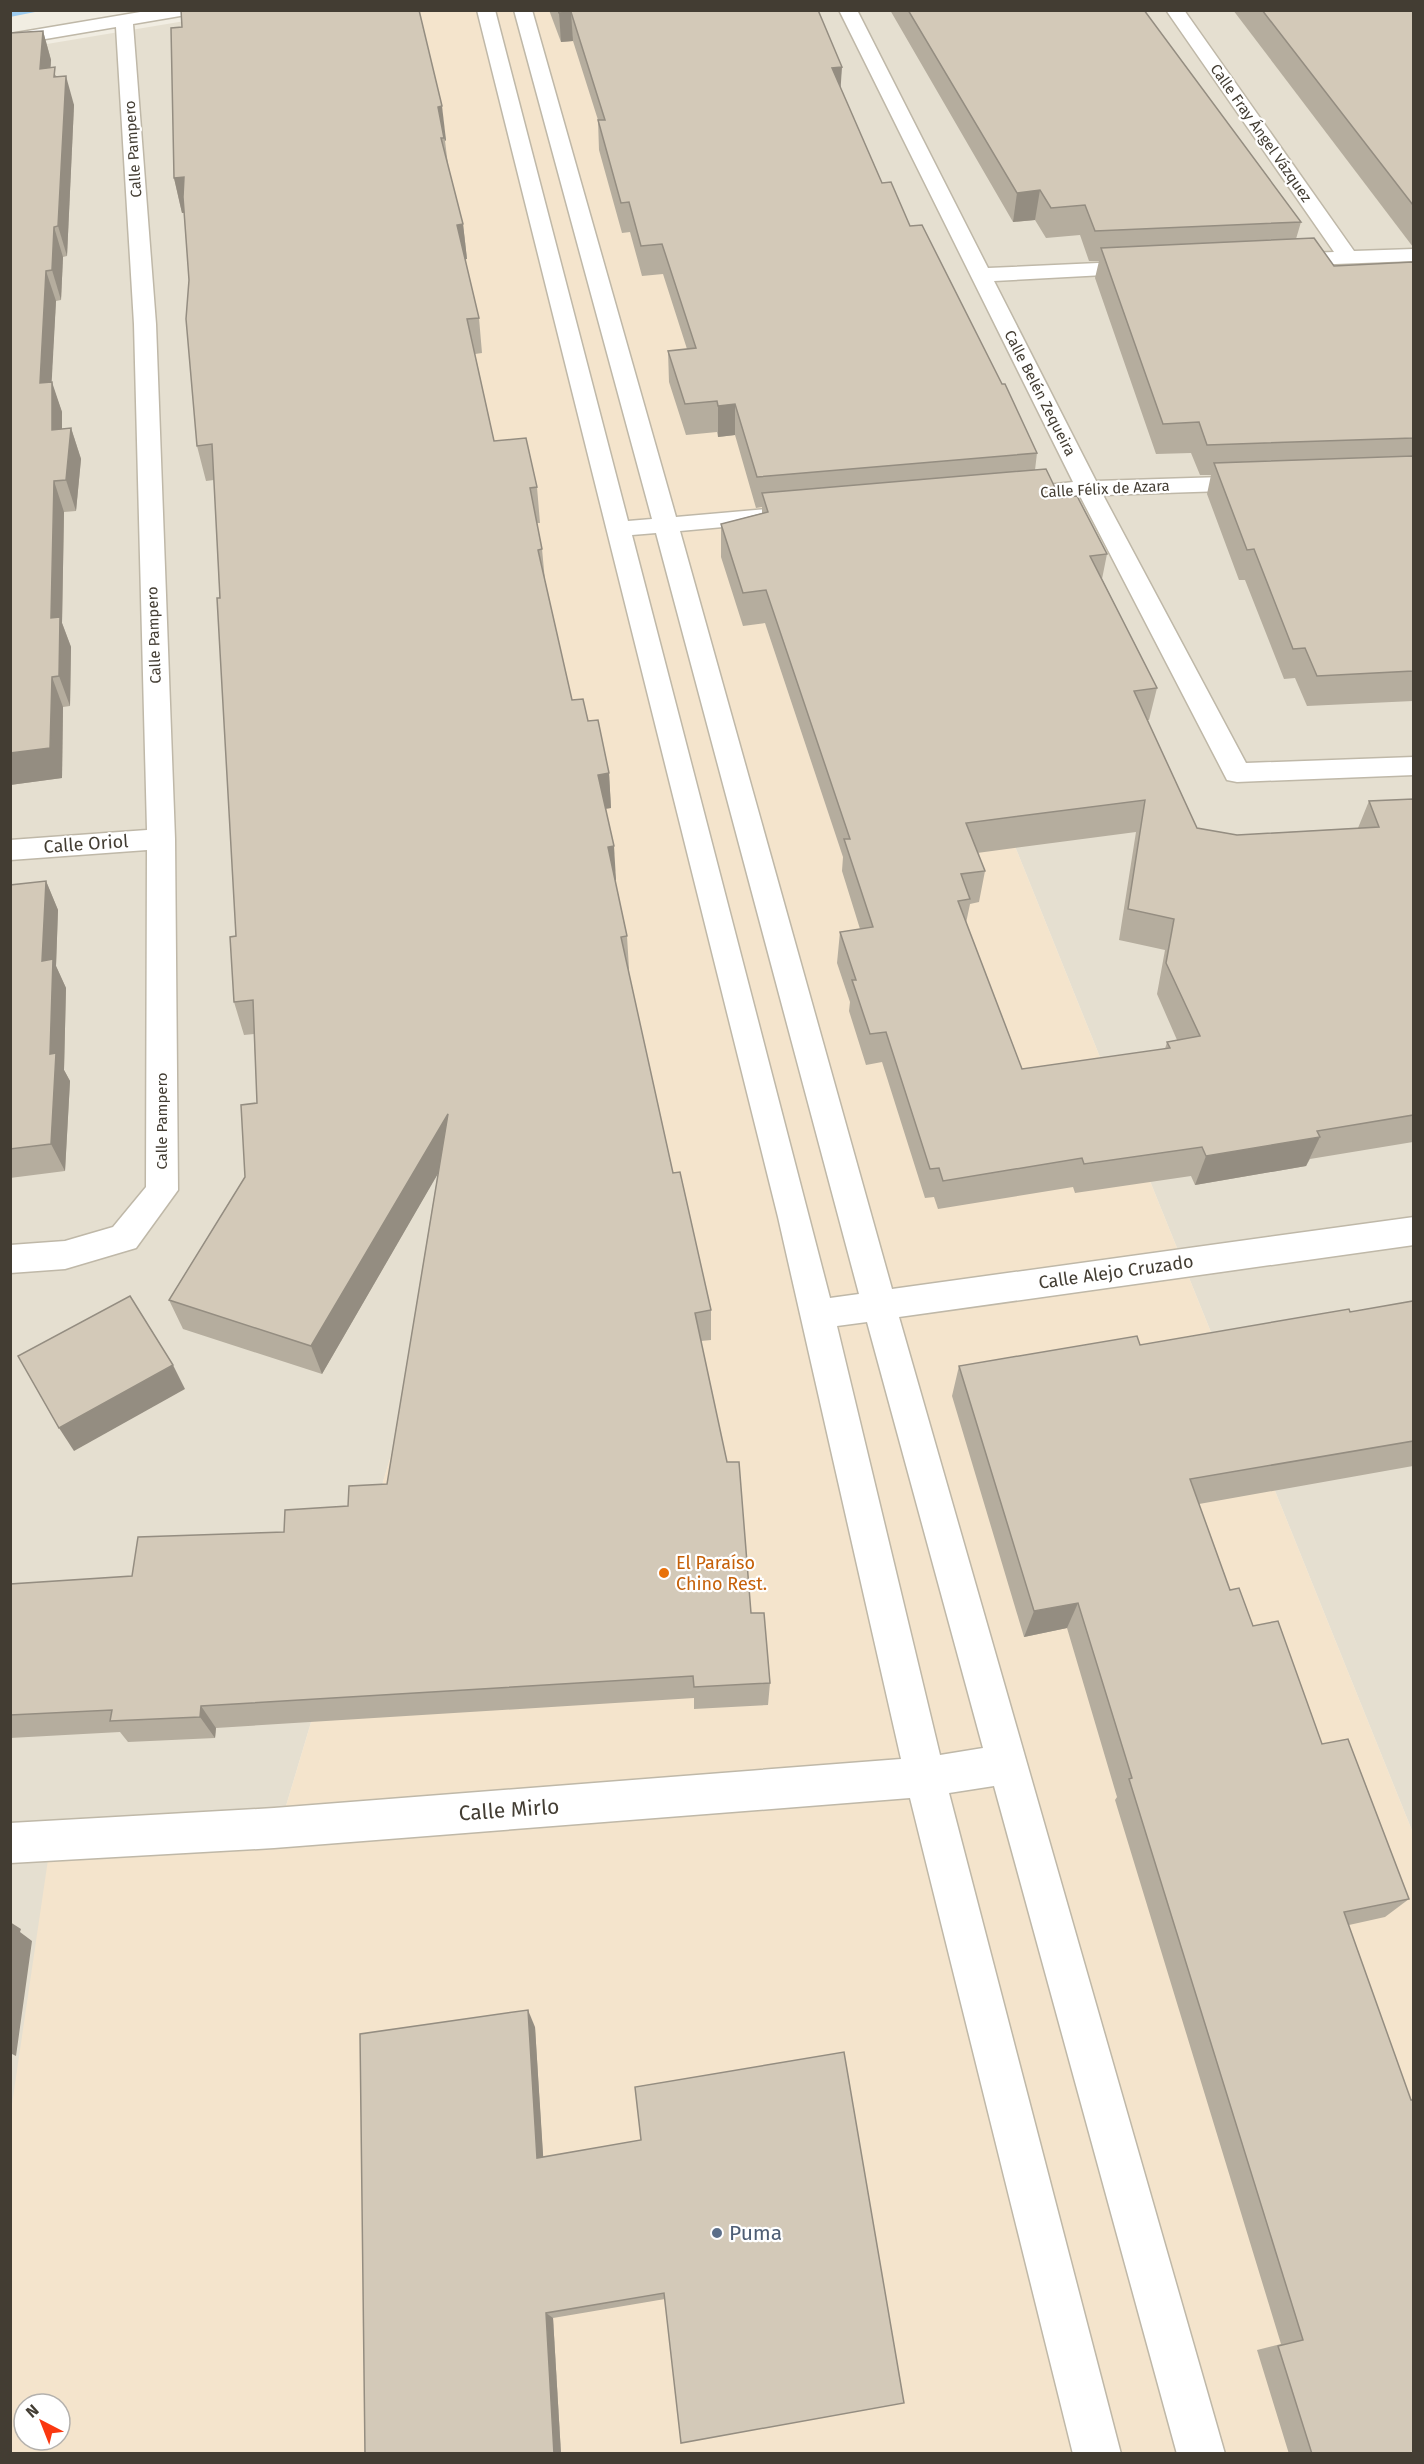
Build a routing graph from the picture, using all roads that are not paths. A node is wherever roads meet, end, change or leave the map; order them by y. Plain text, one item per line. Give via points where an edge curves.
1 (186, 10) edge
2 (486, 10) edge
3 (523, 10) edge
4 (848, 10) edge
5 (1175, 10) edge
6 (124, 19) junction
7 (10, 40) edge
8 (1413, 255) edge
9 (1347, 256) junction
10 (1265, 260) edge
11 (1158, 266) edge
12 (981, 275) junction
13 (1274, 482) edge
14 (1088, 488) junction
15 (994, 496) edge
16 (807, 513) edge
17 (666, 525) junction
18 (618, 529) junction
19 (1413, 766) edge
20 (161, 839) junction
21 (10, 850) edge
22 (1413, 1231) edge
23 (10, 1259) edge
24 (879, 1305) junction
25 (818, 1314) junction
26 (1006, 1764) junction
27 (925, 1777) junction
28 (10, 1843) edge
29 (1097, 2454) edge
30 (1201, 2454) edge

1 - 6 street
2 - 18 street
3 - 17 street
4 - 12 street, Calle Belén Zequeira
5 - 9 street, Calle Fray Ángel Vázquez
6 - 7 street
6 - 20 street, Calle Pampero via 145,324
8 - 9 street
9 - 10 street
11 - 12 street
12 - 14 street, Calle Belén Zequeira
13 - 14 street, Calle Félix de Azara
14 - 15 street, Calle Félix de Azara
14 - 19 street, Calle Belén Zequeira via 1237,773
16 - 17 street
17 - 18 street
17 - 24 street
18 - 25 street
20 - 21 street, Calle Oriol
20 - 23 street, Calle Pampero via 162,1190 124,1238 65,1255
22 - 24 street, Calle Alejo Cruzado
24 - 25 street, Calle Alejo Cruzado
24 - 26 street
25 - 27 street
26 - 27 street, Calle Mirlo
26 - 30 street
27 - 28 street, Calle Mirlo via 274,1828
27 - 29 street

